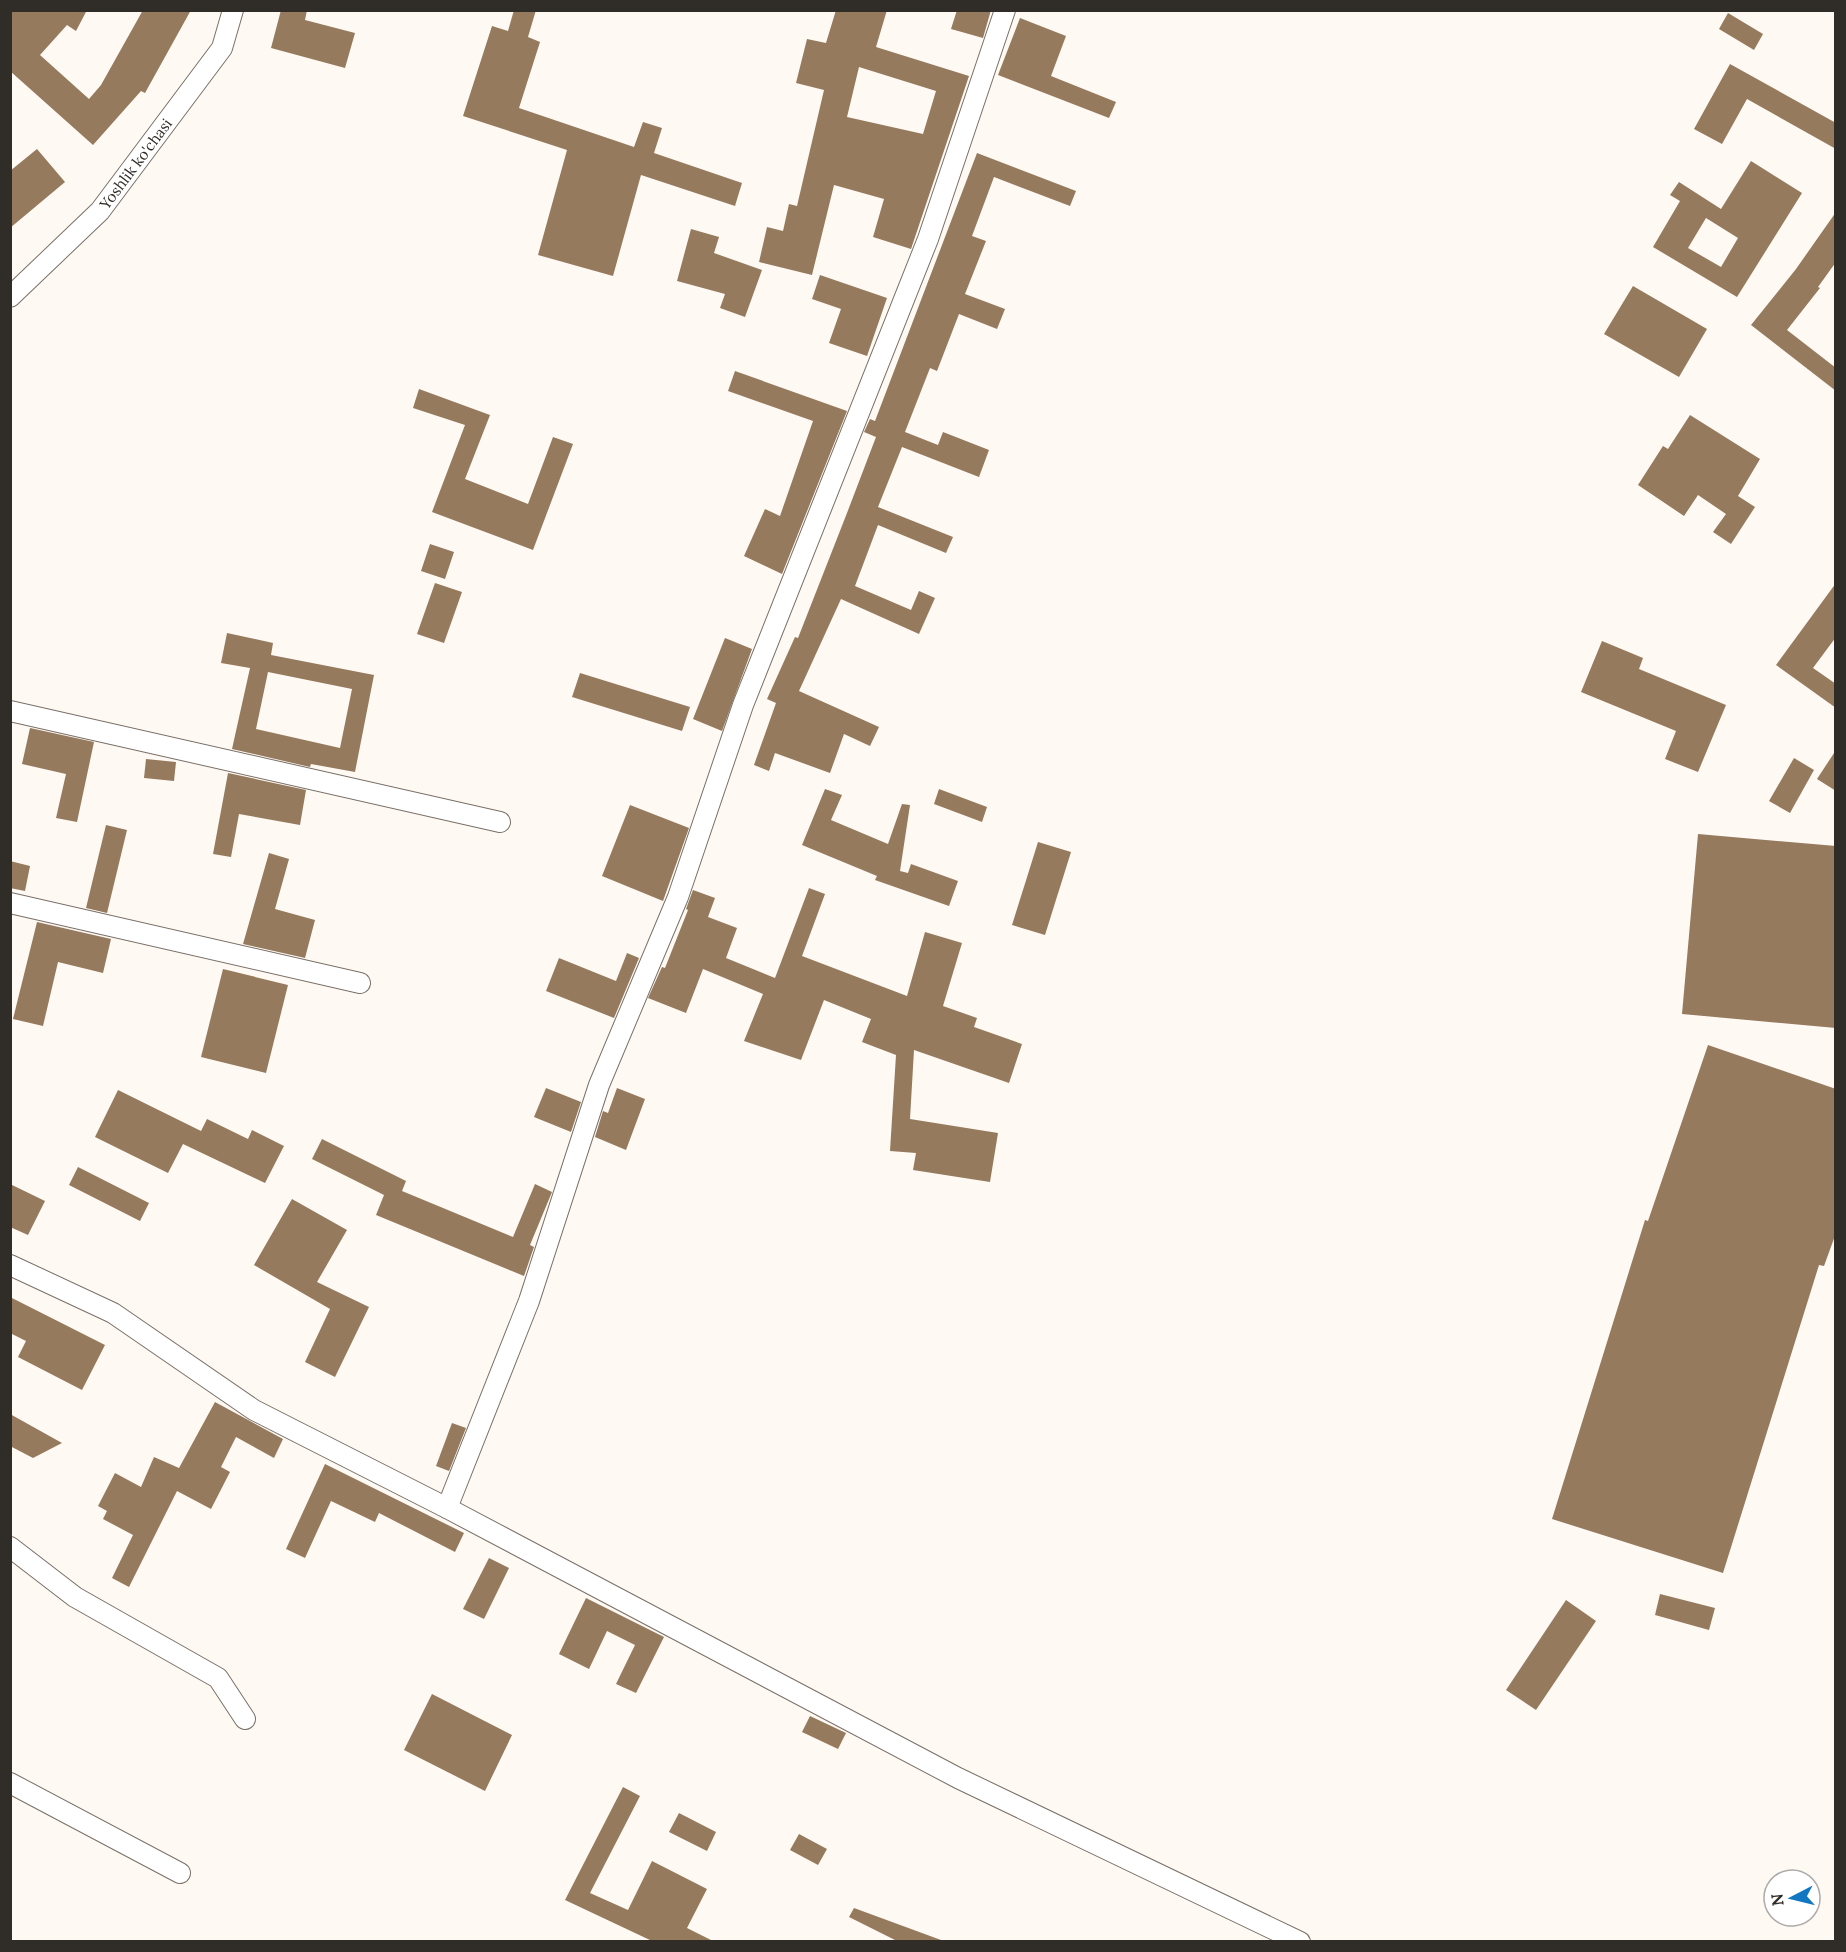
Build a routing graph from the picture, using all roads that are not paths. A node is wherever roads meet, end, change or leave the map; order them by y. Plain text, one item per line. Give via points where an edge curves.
1 (233, 10) edge
2 (1005, 10) edge
3 (10, 297) edge
4 (10, 711) edge
5 (500, 822) dead end
6 (10, 903) edge
7 (360, 983) dead end
8 (10, 1265) edge
9 (447, 1508) junction
10 (10, 1547) edge
11 (245, 1719) dead end
12 (10, 1783) edge
13 (180, 1873) dead end
14 (1300, 1941) edge

1 - 3 street, Yoshlik ko'chasi via 222,48 100,211
2 - 9 street via 928,239 743,705 678,897 599,1085 529,1301
4 - 5 street
6 - 7 street
8 - 9 street via 113,1313 254,1410
9 - 14 street via 958,1778
10 - 11 street via 75,1597 218,1678
12 - 13 street

